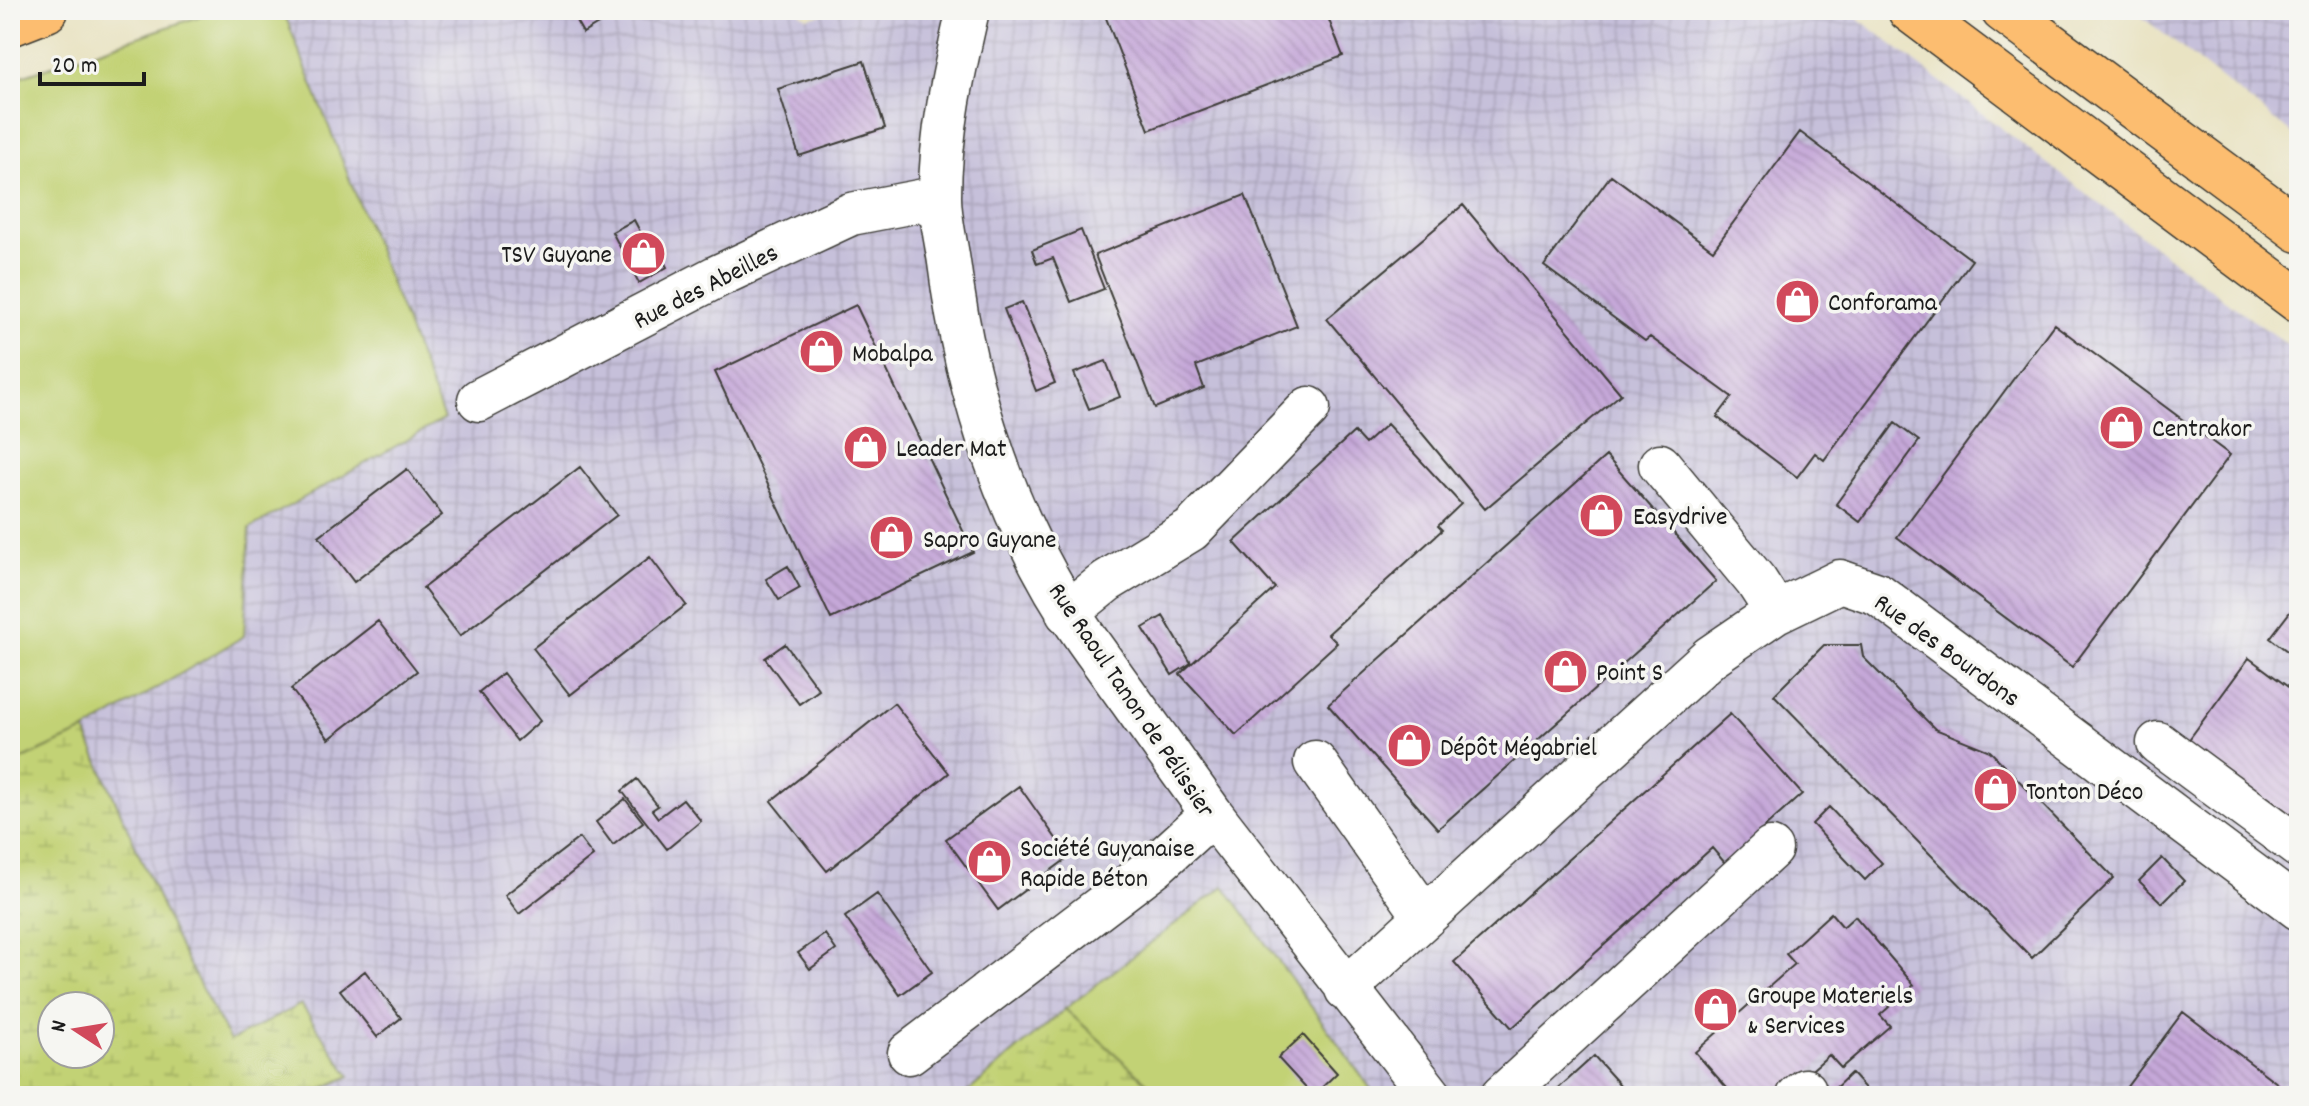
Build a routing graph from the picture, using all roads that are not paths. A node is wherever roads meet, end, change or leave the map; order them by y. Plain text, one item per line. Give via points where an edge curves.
1 (46, 10) edge
2 (968, 10) edge
3 (1910, 10) edge
4 (2003, 10) edge
5 (2044, 10) edge
6 (10, 24) edge
7 (2173, 135) junction
8 (940, 197) junction
9 (2299, 230) edge
10 (2299, 301) edge
11 (479, 400) dead end
12 (1309, 408) dead end
13 (1660, 465) dead end
14 (1776, 612) junction
15 (1067, 613) junction
16 (2158, 743) dead end
17 (1315, 762) dead end
18 (1212, 814) junction
19 (2299, 847) edge
20 (1771, 849) dead end
21 (2299, 909) edge
22 (1425, 917) junction
23 (1346, 989) junction
24 (909, 1053) dead end
25 (1431, 1096) edge
26 (1502, 1096) edge

1 - 6 main road
2 - 8 street, Rue Raoul Tanon de Pélissier via 950,87
3 - 10 main road
4 - 7 main road
5 - 7 main road
7 - 9 main road
8 - 11 street, Rue des Abeilles via 851,214 716,277
8 - 15 street, Rue Raoul Tanon de Pélissier via 956,321 983,429 1018,517
12 - 15 street via 1191,530 1107,581
13 - 14 street
14 - 21 street, Rue des Bourdons via 1840,581 1878,594
14 - 22 street, Rue des Bourdons via 1710,657
15 - 18 street, Rue Raoul Tanon de Pélissier
16 - 19 street
17 - 22 street
18 - 23 street, Rue Raoul Tanon de Pélissier
18 - 24 street via 1156,865
20 - 26 street
22 - 23 street, Rue des Bourdons
23 - 25 street, Rue Raoul Tanon de Pélissier

